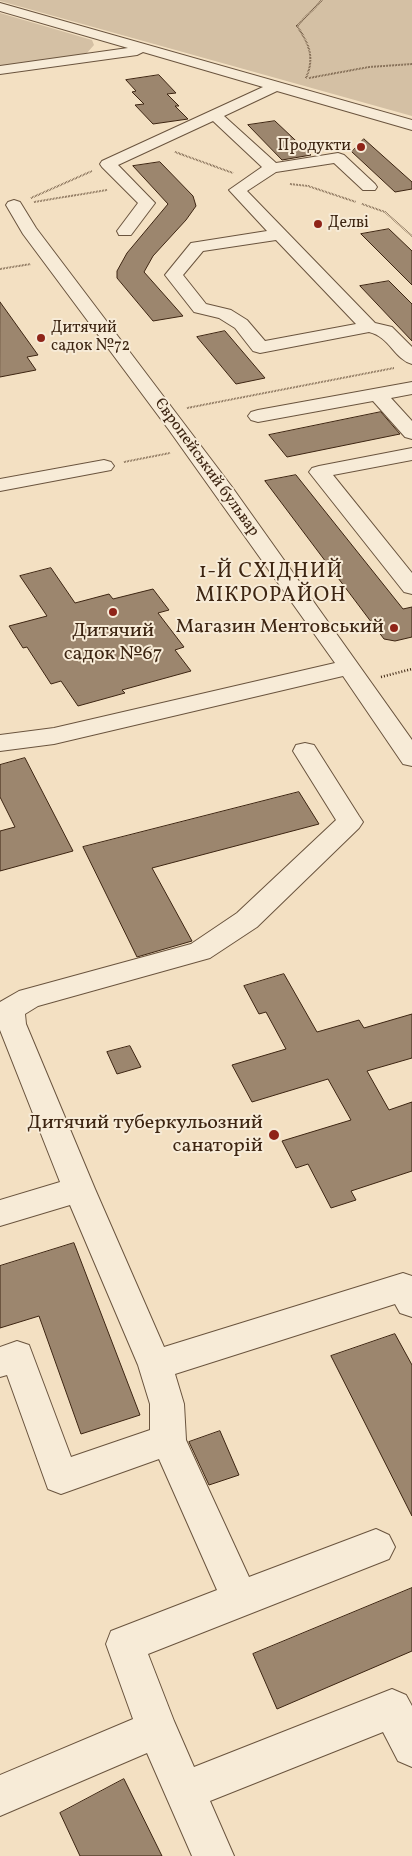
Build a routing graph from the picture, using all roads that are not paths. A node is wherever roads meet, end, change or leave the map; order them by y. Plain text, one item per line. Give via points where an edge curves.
1 (0, 7) edge
2 (147, 49) junction
3 (0, 70) edge
4 (276, 86) junction
5 (215, 115) junction
6 (412, 125) edge
7 (272, 168) junction
8 (369, 187) dead end
9 (14, 205) road end
10 (125, 230) dead end
11 (280, 234) junction
12 (369, 327) junction
13 (407, 362) edge
14 (412, 388) edge
15 (377, 394) junction
16 (258, 416) dead end
17 (412, 433) edge
18 (412, 454) edge
19 (104, 466) road end
20 (0, 485) edge
21 (412, 587) edge
22 (355, 675) junction
23 (0, 743) edge
24 (408, 744) edge
25 (305, 751) dead end
26 (79, 1189) junction
27 (0, 1213) edge
28 (409, 1291) edge
29 (0, 1362) edge
30 (154, 1365) junction
31 (168, 1440) junction
32 (376, 1547) dead end
33 (240, 1599) junction
34 (157, 1729) junction
35 (412, 1747) edge
36 (184, 1791) junction
37 (0, 1796) edge
38 (213, 1856) edge

1 - 2 street
2 - 3 street
2 - 4 street
4 - 5 street
4 - 6 street
5 - 7 street
5 - 10 street via 108,164 147,202
7 - 8 street via 338,158
7 - 11 street via 237,190
9 - 22 street, Європейський бульвар via 29,230 166,412
11 - 12 street
11 - 12 street via 197,247 174,275 200,308 225,314 241,324 260,347
12 - 13 street via 386,331
14 - 15 street
15 - 16 street
15 - 17 street
18 - 21 street via 319,472
19 - 20 street
22 - 23 street via 54,736
22 - 24 street, Європейський бульвар
25 - 26 street via 350,822 247,920 200,951 29,998 10,1010 12,1024
26 - 27 street
26 - 30 street
28 - 30 street
29 - 31 street via 17,1356 61,1477
30 - 31 street via 167,1404
31 - 33 street
32 - 33 street
33 - 34 street via 125,1644
34 - 36 street
34 - 37 street
35 - 36 street via 392,1708
36 - 38 street

